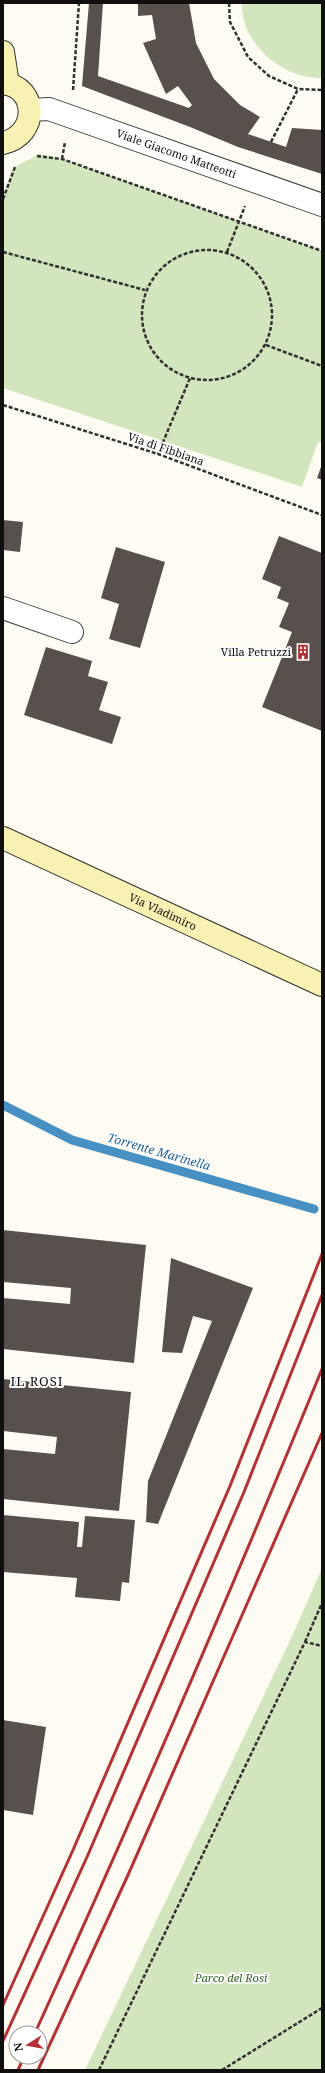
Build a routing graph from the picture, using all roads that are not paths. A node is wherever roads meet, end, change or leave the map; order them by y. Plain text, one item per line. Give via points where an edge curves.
1 (3, 52) edge
2 (6, 83) edge
3 (30, 110) junction
4 (3, 143) edge
5 (322, 205) edge
6 (3, 608) edge
7 (72, 632) dead end
8 (3, 838) edge
9 (322, 985) edge

1 - 2 main road
2 - 3 main road via 23,93
3 - 4 main road via 29,122 22,133 12,141
3 - 5 street, Viale Giacomo Matteotti via 49,109
6 - 7 street
8 - 9 main road, Via Vladimiro

